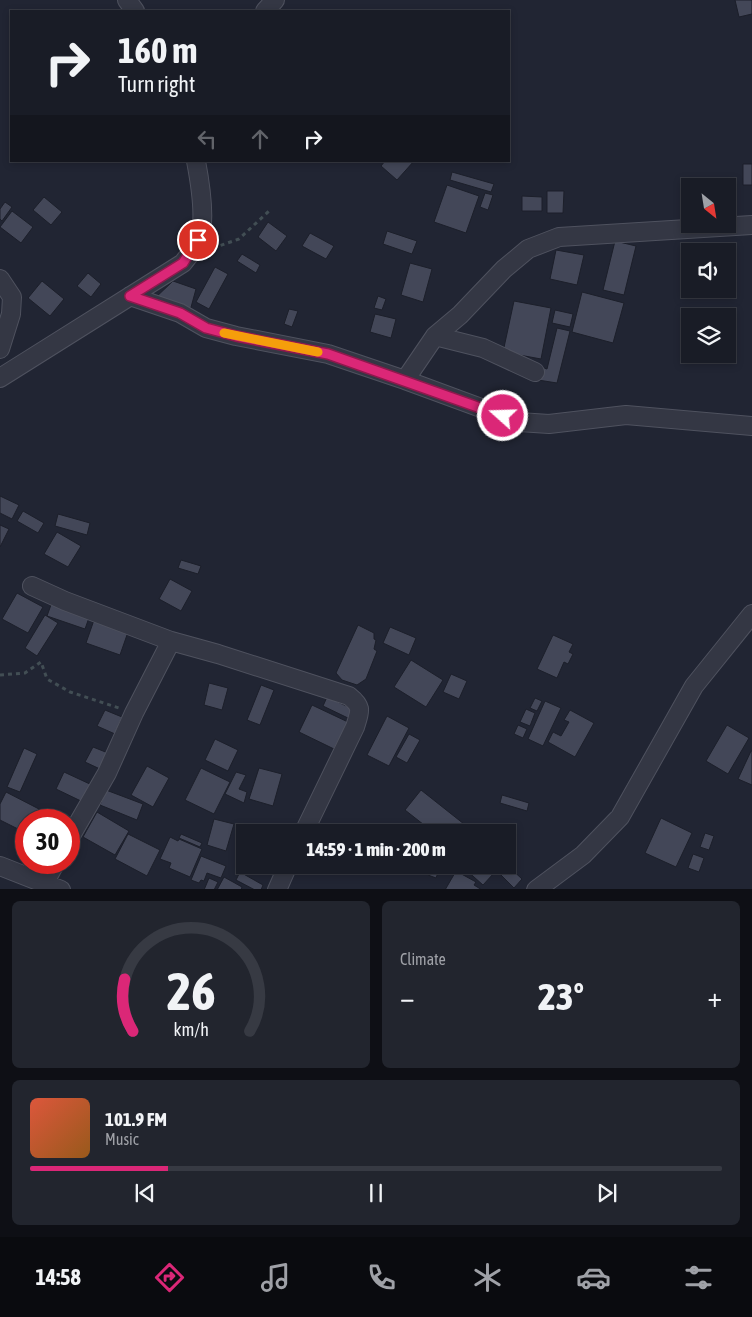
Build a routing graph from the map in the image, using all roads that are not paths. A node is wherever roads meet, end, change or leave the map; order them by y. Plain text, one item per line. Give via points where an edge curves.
1 (275, 0) edge
2 (265, 10) edge
3 (196, 162) edge
4 (752, 225) edge
5 (0, 279) edge
6 (130, 296) junction
7 (435, 336) junction
8 (0, 349) edge
9 (535, 372) dead end
10 (0, 378) edge
11 (405, 380) junction
12 (752, 426) edge
13 (32, 586) dead end
14 (752, 614) edge
15 (172, 641) junction
16 (80, 820) edge
17 (308, 824) edge
18 (0, 866) edge
19 (284, 874) edge
20 (53, 886) edge
21 (277, 889) edge
22 (537, 889) edge

1 - 2 street
3 - 6 street via 202,217 198,240 183,263
4 - 7 street via 559,237 528,249
5 - 8 street via 12,296 11,314
6 - 10 street
6 - 11 street via 180,313 206,328 328,354
7 - 9 street via 483,348
7 - 11 street
11 - 12 street via 519,422 549,424 626,415
13 - 15 street
14 - 22 street via 694,686 620,816 583,855
15 - 16 street via 107,773
15 - 17 street via 349,696 358,703 360,711 355,727
18 - 20 street
19 - 21 street

